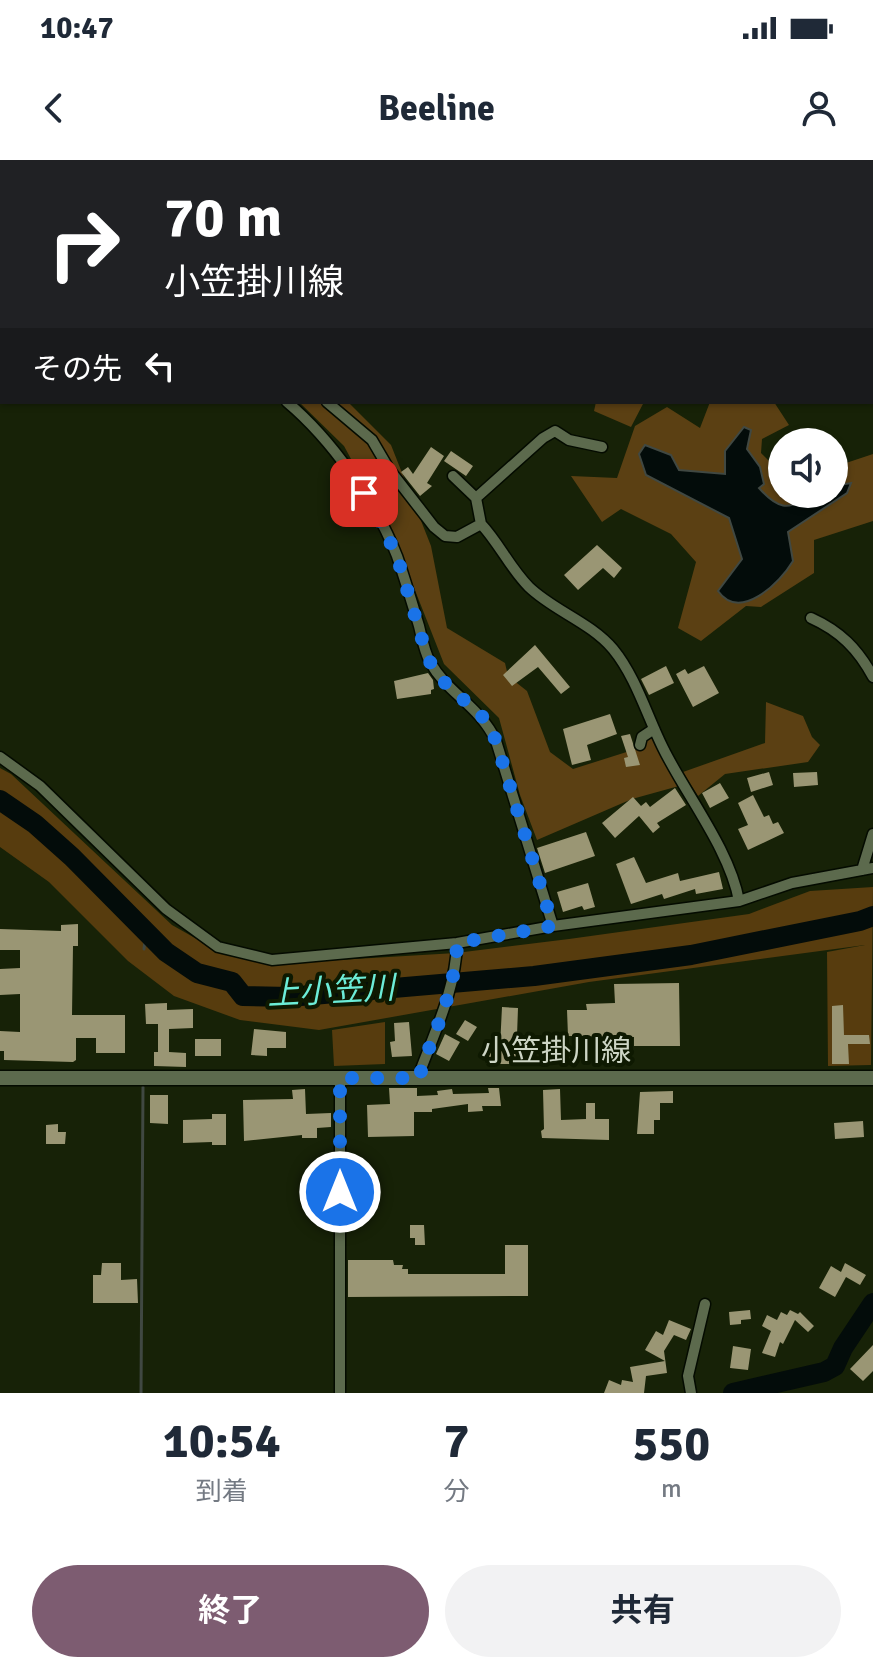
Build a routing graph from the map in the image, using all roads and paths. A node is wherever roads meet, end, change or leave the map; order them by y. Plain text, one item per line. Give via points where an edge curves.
1 (289, 404) edge
2 (329, 404) edge
3 (602, 447) dead end
4 (453, 476) dead end
5 (476, 498) junction
6 (481, 524) junction
7 (811, 618) dead end
8 (873, 677) edge
9 (654, 729) junction
10 (640, 745) dead end
11 (0, 757) edge
12 (873, 834) edge
13 (867, 869) edge
14 (739, 901) junction
15 (553, 926) junction
16 (457, 943) junction
17 (0, 1078) edge
18 (340, 1078) junction
19 (421, 1078) junction
20 (873, 1078) edge
21 (705, 1304) dead end
22 (690, 1388) edge
23 (340, 1393) edge

1 - 15 street via 328,442 364,493 396,553 428,659 443,681 487,721
2 - 6 street via 372,440 389,469 445,536 457,537
3 - 5 street via 569,440 555,431
4 - 5 street
5 - 6 street
6 - 9 street via 529,587 613,650
7 - 8 street via 859,652
9 - 10 street
9 - 14 street via 714,838
11 - 16 street via 40,786 166,909 218,947 272,960
12 - 13 street
13 - 14 street via 792,883
14 - 15 street
15 - 16 street
16 - 19 street via 447,997
17 - 18 main road, 小笠掛川線
18 - 19 main road, 小笠掛川線
18 - 23 street
19 - 20 main road, 小笠掛川線
21 - 22 street

